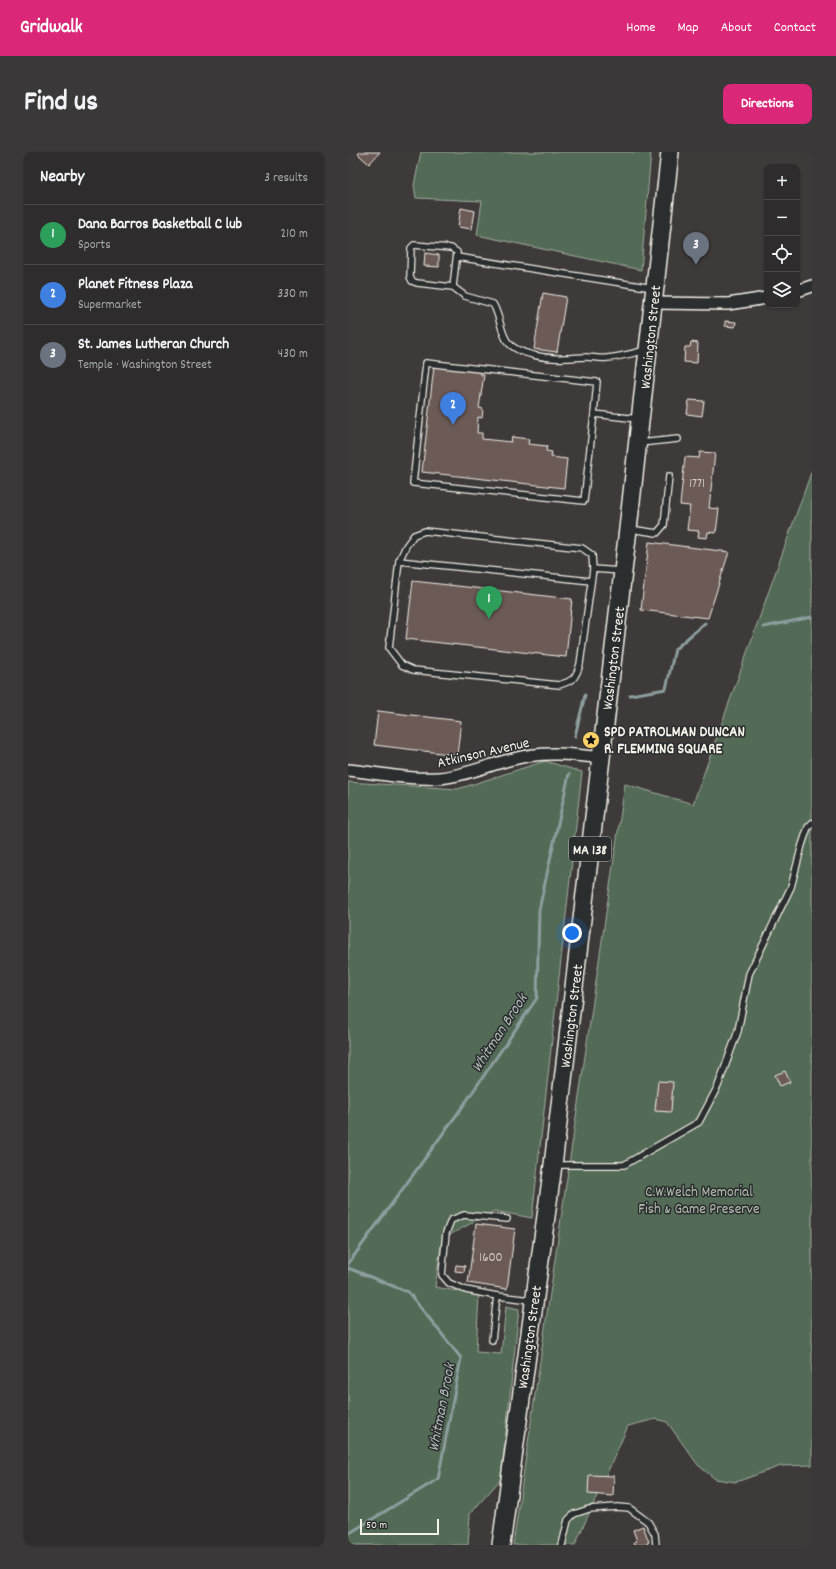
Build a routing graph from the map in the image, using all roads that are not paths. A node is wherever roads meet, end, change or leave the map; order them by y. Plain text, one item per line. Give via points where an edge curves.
1 (670, 152) edge
2 (457, 257) junction
3 (812, 286) edge
4 (453, 287) junction
5 (800, 290) edge
6 (655, 296) junction
7 (764, 298) edge
8 (648, 349) junction
9 (594, 414) junction
10 (640, 419) junction
11 (678, 439) dead end
12 (638, 443) junction
13 (669, 476) dead end
14 (628, 529) junction
15 (398, 561) junction
16 (593, 569) junction
17 (623, 571) junction
18 (591, 581) junction
19 (601, 758) junction
20 (348, 770) edge
21 (812, 823) edge
22 (553, 1165) junction
23 (507, 1219) dead end
24 (497, 1296) junction
25 (534, 1301) junction
26 (492, 1340) dead end
27 (501, 1545) edge
28 (562, 1545) edge
29 (656, 1545) edge

1 - 6 main road, Washington Street / MA 138
2 - 4 lane
2 - 4 lane via 457,252 451,248 414,245 411,248 412,280 416,283
2 - 6 lane
3 - 5 street
4 - 8 lane via 465,296 493,304 508,342 518,351 556,358 607,358 626,356
6 - 7 street via 728,304
6 - 8 main road, Washington Street / MA 138
8 - 10 main road, Washington Street / MA 138
9 - 9 lane via 597,382 426,363 413,482 584,501
9 - 10 lane
10 - 12 main road, Washington Street / MA 138
11 - 12 lane
12 - 14 main road, Washington Street / MA 138
13 - 14 lane via 664,525 657,533
14 - 17 main road, Washington Street / MA 138
15 - 16 lane via 414,535 425,532 582,548 592,555
15 - 18 lane
15 - 18 lane via 389,648 402,665 421,671 559,685 569,682 577,674 580,664
16 - 17 lane
16 - 18 lane
17 - 19 main road, Washington Street / MA 138
19 - 20 street, Atkinson Avenue via 566,754 533,755 439,778
19 - 22 main road, Washington Street / MA 138
21 - 22 lane via 802,845 791,887 749,974 738,1031 718,1086 699,1122 624,1165
22 - 25 main road, Washington Street / MA 138
23 - 24 lane via 464,1215 451,1220 446,1233 442,1275 449,1284
24 - 25 lane
24 - 26 lane
25 - 27 main road, Washington Street / MA 138
28 - 29 lane via 568,1520 574,1514 589,1509 617,1507 629,1508 648,1522 655,1534

